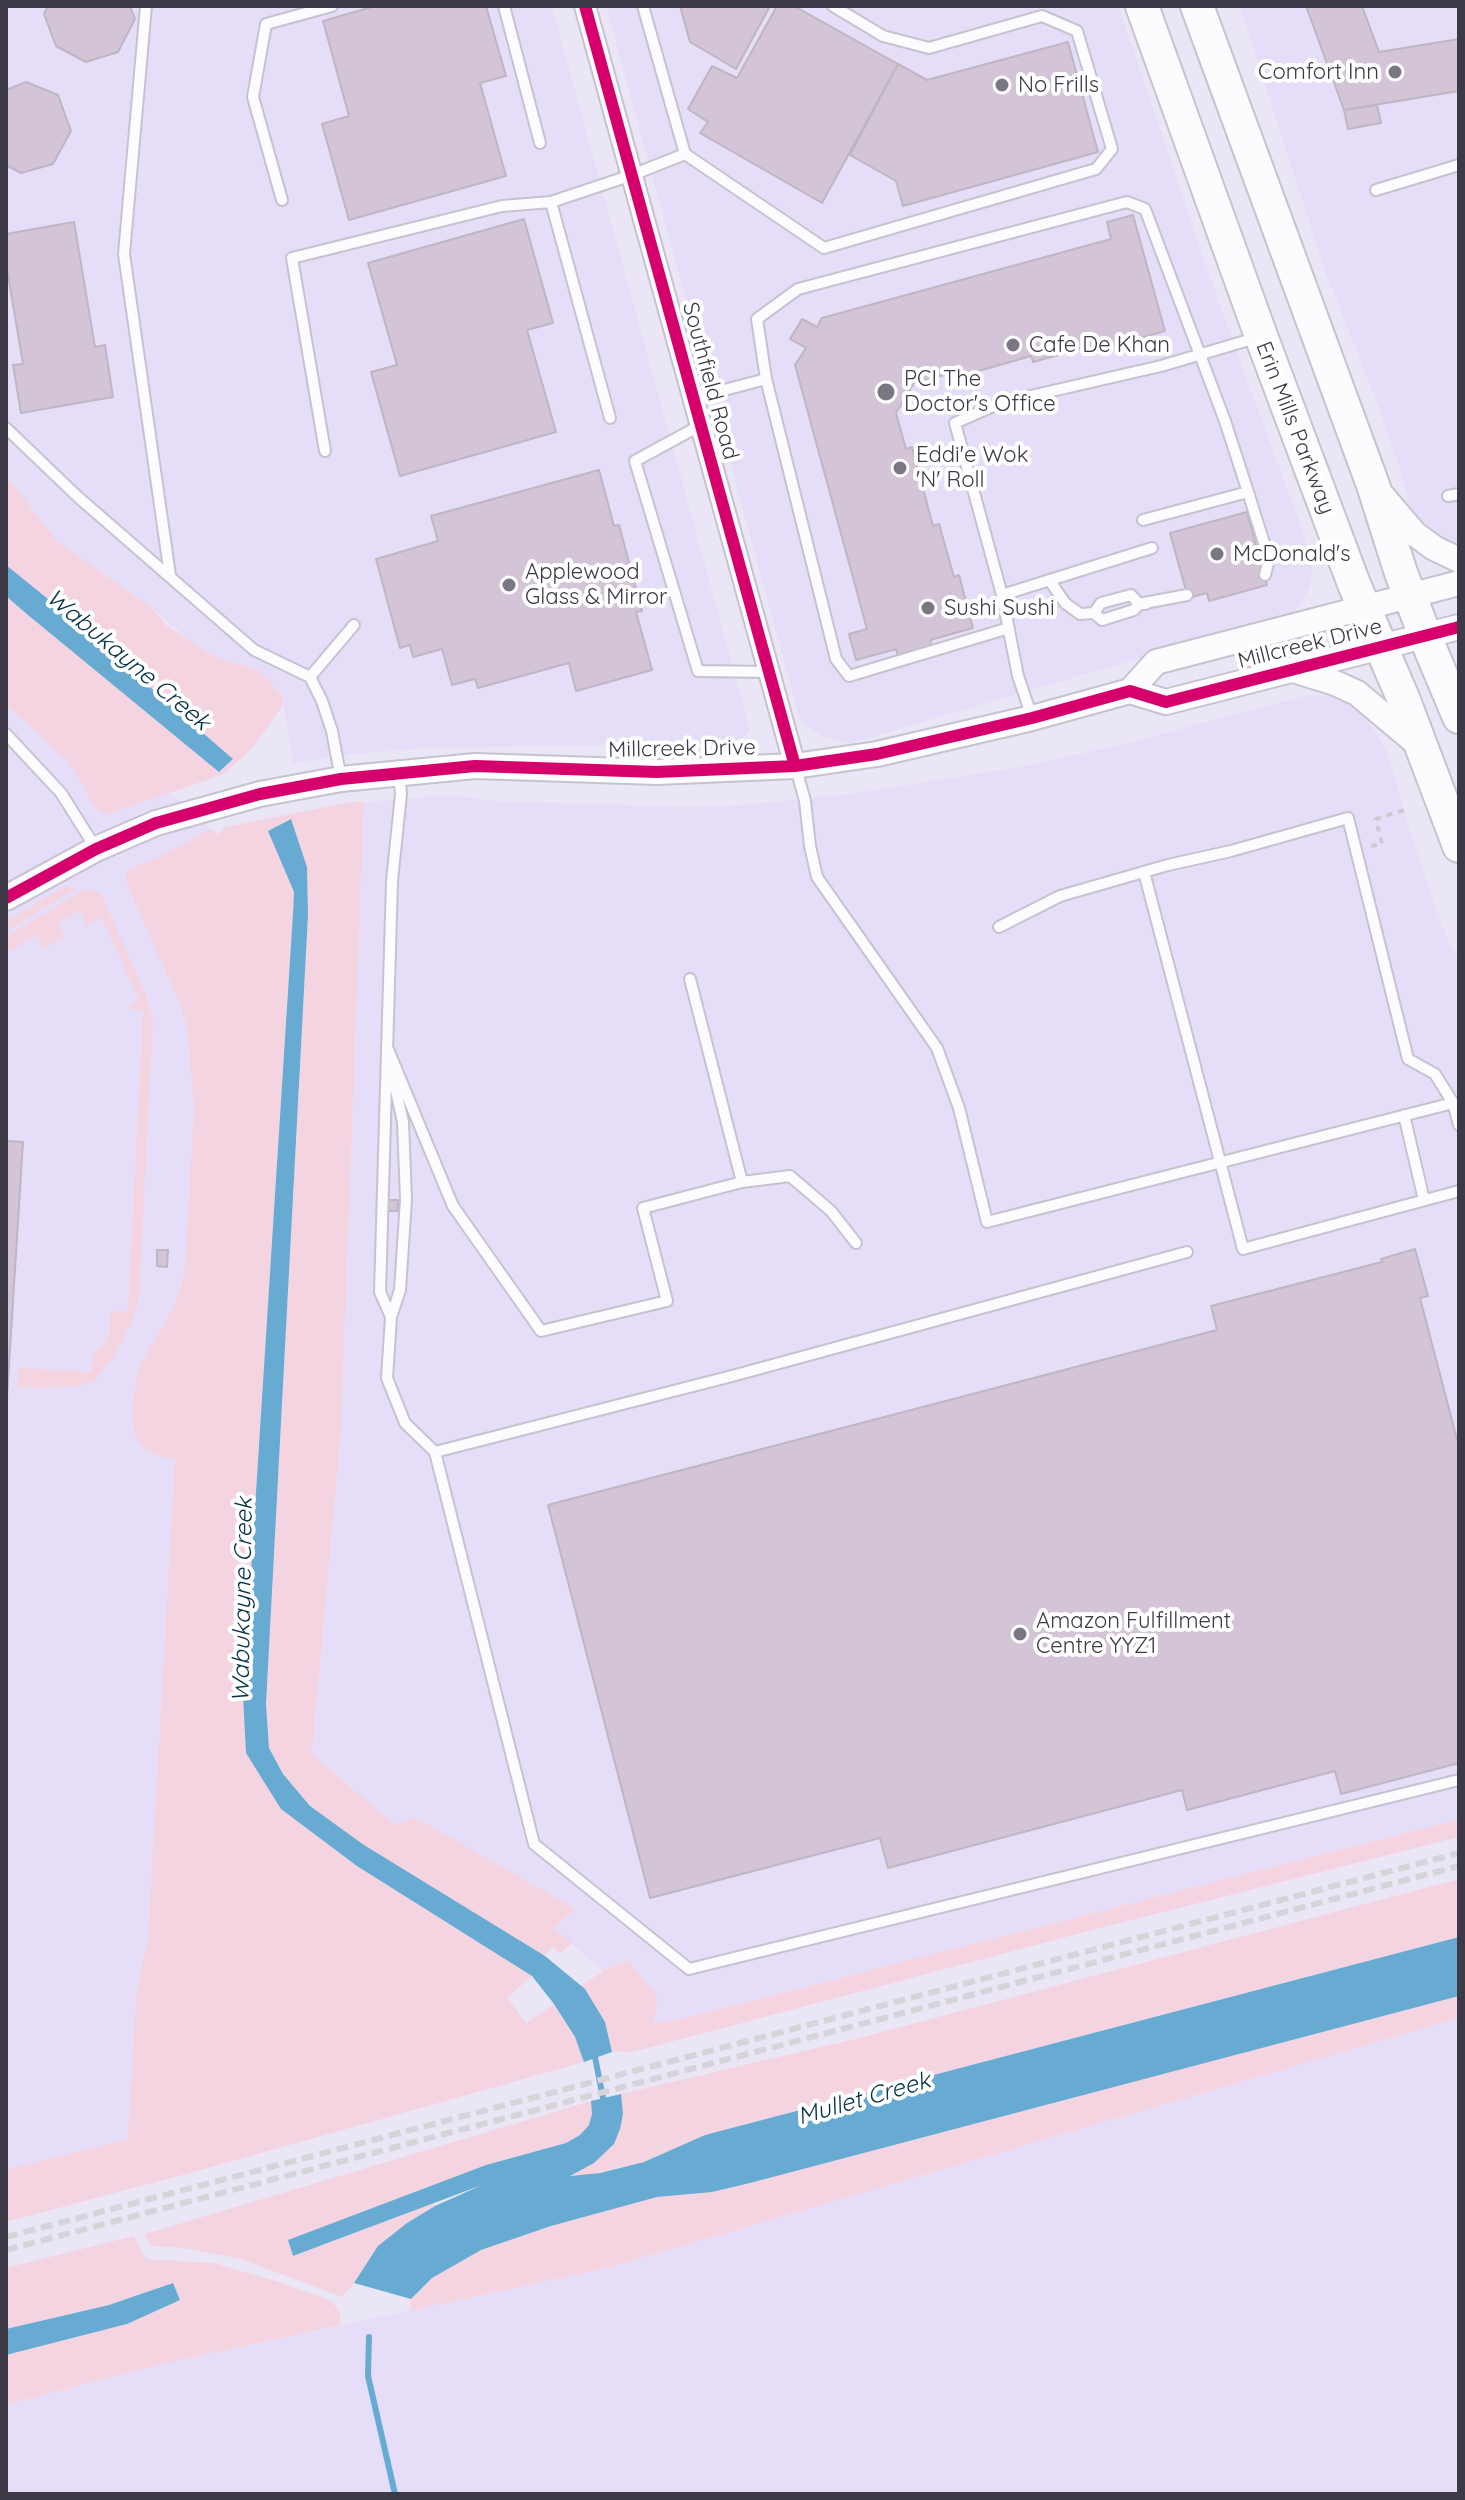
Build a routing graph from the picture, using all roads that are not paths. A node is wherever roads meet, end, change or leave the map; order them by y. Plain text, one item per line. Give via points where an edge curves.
1 (146, 6) edge
2 (332, 6) edge
3 (504, 6) edge
4 (585, 6) edge
5 (643, 6) edge
6 (833, 6) edge
7 (1142, 6) edge
8 (1197, 6) edge
9 (1040, 11) edge
10 (540, 143) dead end
11 (685, 154) junction
12 (1459, 165) edge
13 (632, 175) junction
14 (1376, 190) dead end
15 (282, 200) dead end
16 (551, 202) junction
17 (1261, 336) junction
18 (1200, 354) junction
19 (766, 379) junction
20 (694, 398) junction
21 (610, 418) dead end
22 (701, 425) junction
23 (6, 428) edge
24 (325, 451) dead end
25 (1373, 485) junction
26 (1248, 492) junction
27 (1143, 520) dead end
28 (1152, 548) dead end
29 (1459, 560) edge
30 (170, 575) junction
31 (1265, 575) dead end
32 (1050, 581) junction
33 (1459, 583) edge
34 (1002, 595) junction
35 (1187, 595) dead end
36 (1410, 596) junction
37 (1364, 608) junction
38 (354, 625) dead end
39 (1459, 627) edge
40 (1009, 628) junction
41 (1425, 635) junction
42 (1380, 647) junction
43 (1290, 670) junction
44 (769, 672) junction
45 (310, 677) junction
46 (1130, 691) junction
47 (1459, 717) edge
48 (1032, 718) junction
49 (6, 734) edge
50 (1421, 747) junction
51 (795, 766) junction
52 (399, 772) junction
53 (341, 779) junction
54 (1459, 846) edge
55 (96, 849) junction
56 (1144, 872) junction
57 (6, 898) edge
58 (999, 927) dead end
59 (690, 979) dead end
60 (387, 1047) junction
61 (1453, 1103) junction
62 (1404, 1115) junction
63 (1459, 1125) edge
64 (1219, 1163) junction
65 (742, 1182) junction
66 (1459, 1191) edge
67 (1424, 1200) junction
68 (856, 1243) dead end
69 (1187, 1252) dead end
70 (391, 1317) junction
71 (435, 1452) junction
72 (1459, 1780) edge

1 - 30 lane via 124,254
2 - 15 lane via 266,24 253,97
3 - 10 lane
4 - 13 street, Southfield Road
5 - 11 lane
6 - 9 lane via 883,36 929,48
7 - 17 main road, Erin Mills Parkway
8 - 25 main road
9 - 11 lane via 1077,31 1112,149 1096,169 824,248
11 - 13 lane
12 - 14 lane
13 - 16 lane
13 - 20 street, Southfield Road
16 - 21 lane
16 - 24 lane via 502,206 292,258
17 - 18 lane
17 - 37 main road, Erin Mills Parkway
18 - 19 lane via 1145,209 1127,202 798,289 757,319
18 - 26 lane
18 - 34 lane via 1000,403 955,423
19 - 20 lane
19 - 40 lane via 836,659 849,676
20 - 22 street, Southfield Road
22 - 44 street, Southfield Road
22 - 44 lane via 635,461 698,671
23 - 30 lane
25 - 29 street via 1415,534
25 - 36 main road
26 - 27 lane
26 - 31 lane via 1269,559
28 - 32 lane
30 - 45 lane via 254,650
32 - 34 lane
32 - 35 lane via 1065,603 1102,620 1139,604
33 - 36 street, Millcreek Drive
34 - 40 lane
36 - 37 street, Millcreek Drive
36 - 41 main road
37 - 42 main road, Erin Mills Parkway
37 - 46 street, Millcreek Drive via 1156,662
38 - 45 lane
39 - 41 street, Millcreek Drive
40 - 48 lane
41 - 42 street, Millcreek Drive
41 - 47 main road
42 - 43 street, Millcreek Drive
42 - 50 main road, Erin Mills Parkway
43 - 46 street, Millcreek Drive via 1166,702
43 - 50 street via 1357,693
44 - 51 street, Southfield Road
45 - 53 lane via 332,731
46 - 48 street, Millcreek Drive
48 - 51 street, Millcreek Drive via 877,754
49 - 55 lane via 61,793
50 - 54 main road, Erin Mills Parkway
51 - 52 street, Millcreek Drive via 657,772 475,766
51 - 64 lane via 817,877 937,1048 959,1108 987,1222
52 - 53 street, Millcreek Drive
52 - 60 lane
53 - 55 street, Millcreek Drive via 201,809
55 - 57 street, Millcreek Drive
56 - 58 lane via 1060,896
56 - 61 lane via 1348,818 1408,1059 1435,1074
56 - 64 lane
59 - 65 lane
60 - 65 lane via 453,1206 541,1331 667,1301 643,1208
60 - 70 lane via 380,1292
60 - 70 lane via 403,1122 406,1200 400,1290
61 - 62 lane
61 - 63 lane
62 - 64 lane
62 - 67 lane
64 - 67 lane via 1243,1249
65 - 68 lane via 790,1176 831,1211
66 - 67 lane
69 - 71 lane
70 - 71 lane via 387,1378 405,1423
71 - 72 lane via 534,1844 689,1969

